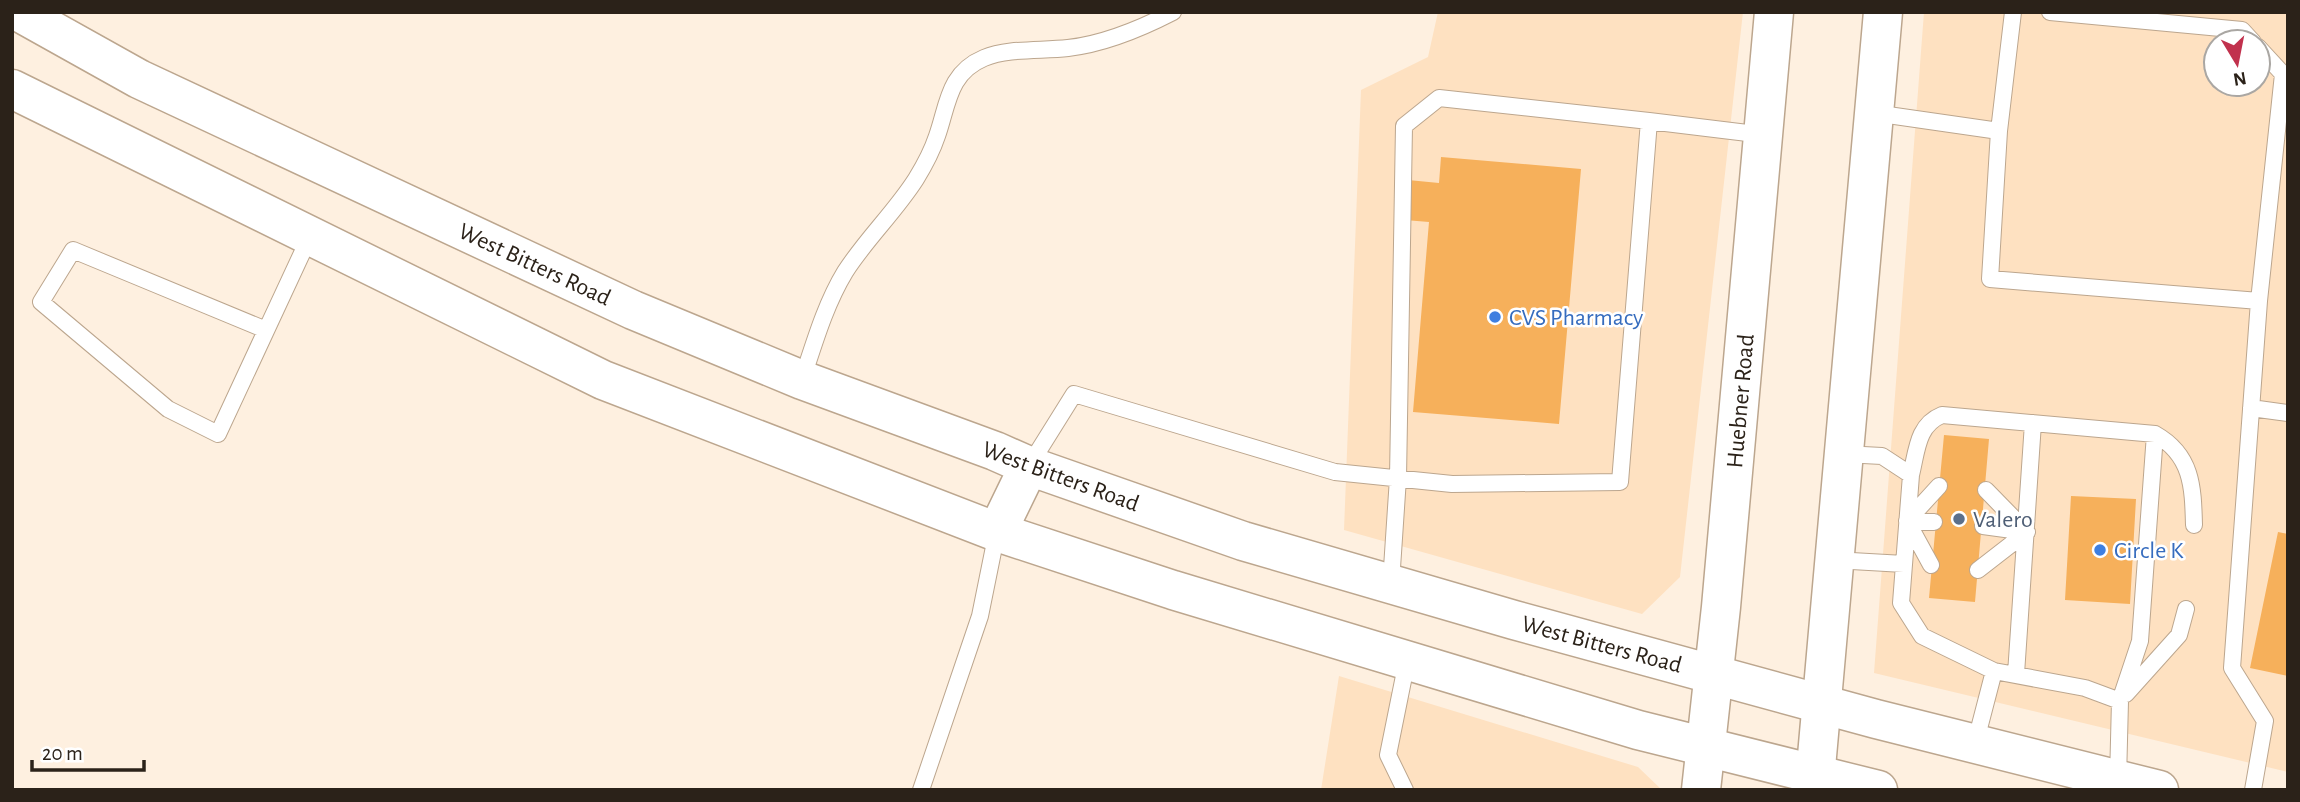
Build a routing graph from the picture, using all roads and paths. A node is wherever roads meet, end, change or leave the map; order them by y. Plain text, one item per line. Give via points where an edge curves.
1 (19, 12) edge
2 (1172, 12) edge
3 (1774, 12) edge
4 (1883, 12) edge
5 (2013, 12) edge
6 (2050, 12) edge
7 (2221, 28) edge
8 (2272, 62) edge
9 (12, 89) edge
10 (1874, 113) junction
11 (1649, 121) junction
12 (1999, 131) junction
13 (1764, 135) junction
14 (310, 236) junction
15 (2259, 301) junction
16 (266, 330) junction
17 (802, 380) junction
18 (2251, 408) junction
19 (2288, 413) edge
20 (2033, 423) junction
21 (2155, 434) junction
22 (1844, 454) junction
23 (1029, 466) junction
24 (1911, 475) junction
25 (1398, 478) junction
26 (1939, 486) dead end
27 (1986, 491) dead end
28 (1907, 521) junction
29 (1934, 522) dead end
30 (2194, 525) dead end
31 (1983, 526) dead end
32 (997, 532) junction
33 (2027, 533) junction
34 (1834, 560) junction
35 (1904, 564) junction
36 (1931, 565) dead end
37 (1978, 570) dead end
38 (1391, 583) junction
39 (2186, 609) dead end
40 (1407, 662) junction
41 (1994, 671) junction
42 (2016, 674) junction
43 (1714, 675) junction
44 (2120, 701) junction
45 (1822, 705) junction
46 (1975, 744) junction
47 (1705, 747) junction
48 (2118, 780) junction
49 (1815, 782) edge
50 (921, 790) edge
51 (1405, 790) edge
52 (1701, 790) edge
53 (1878, 790) edge
54 (2159, 790) edge
55 (2253, 790) edge

1 - 17 main road, West Bitters Road via 151,85 633,310
2 - 17 lane via 1113,37 1072,48 995,55 970,67 948,92 937,136 916,179 844,275
3 - 13 main road, Huebner Road
4 - 10 main road
5 - 12 lane
6 - 7 lane
8 - 15 lane via 2283,74
9 - 14 main road
10 - 12 lane
10 - 22 main road
11 - 13 lane
11 - 25 lane via 1620,482 1452,484
11 - 25 lane via 1439,99 1404,126
12 - 15 lane via 1990,279
13 - 43 main road, Huebner Road
14 - 16 lane
14 - 32 main road via 603,380
15 - 18 lane
16 - 16 lane via 218,434 168,408 41,302 73,250
17 - 23 main road, West Bitters Road
18 - 19 lane
18 - 55 lane via 2232,668 2265,720
20 - 21 lane
20 - 24 lane via 1942,415 1922,430
20 - 33 lane
21 - 30 lane via 2171,443 2189,473
21 - 44 lane via 2140,641
22 - 24 lane via 1882,456
22 - 34 main road
23 - 25 lane via 1074,394 1335,472
23 - 32 main road
23 - 38 main road, West Bitters Road via 1243,541
24 - 28 lane
25 - 38 lane
26 - 28 lane
27 - 33 lane
28 - 29 lane
28 - 35 lane
28 - 36 lane
31 - 33 lane
32 - 40 main road
32 - 50 lane via 980,616
33 - 37 lane
33 - 42 lane
34 - 35 lane
34 - 45 main road
35 - 41 lane via 1901,603 1922,636
38 - 43 main road, West Bitters Road
39 - 44 lane via 2179,635
40 - 47 main road
40 - 51 lane via 1388,755
41 - 42 lane
41 - 46 lane
42 - 44 lane via 2085,688
43 - 45 main road, West Bitters Road
43 - 47 main road, Huebner Road
44 - 48 lane
45 - 46 main road, West Bitters Road
45 - 49 main road
46 - 48 main road, West Bitters Road
47 - 49 main road
47 - 52 main road, Huebner Road
48 - 54 main road, West Bitters Road
49 - 53 main road

